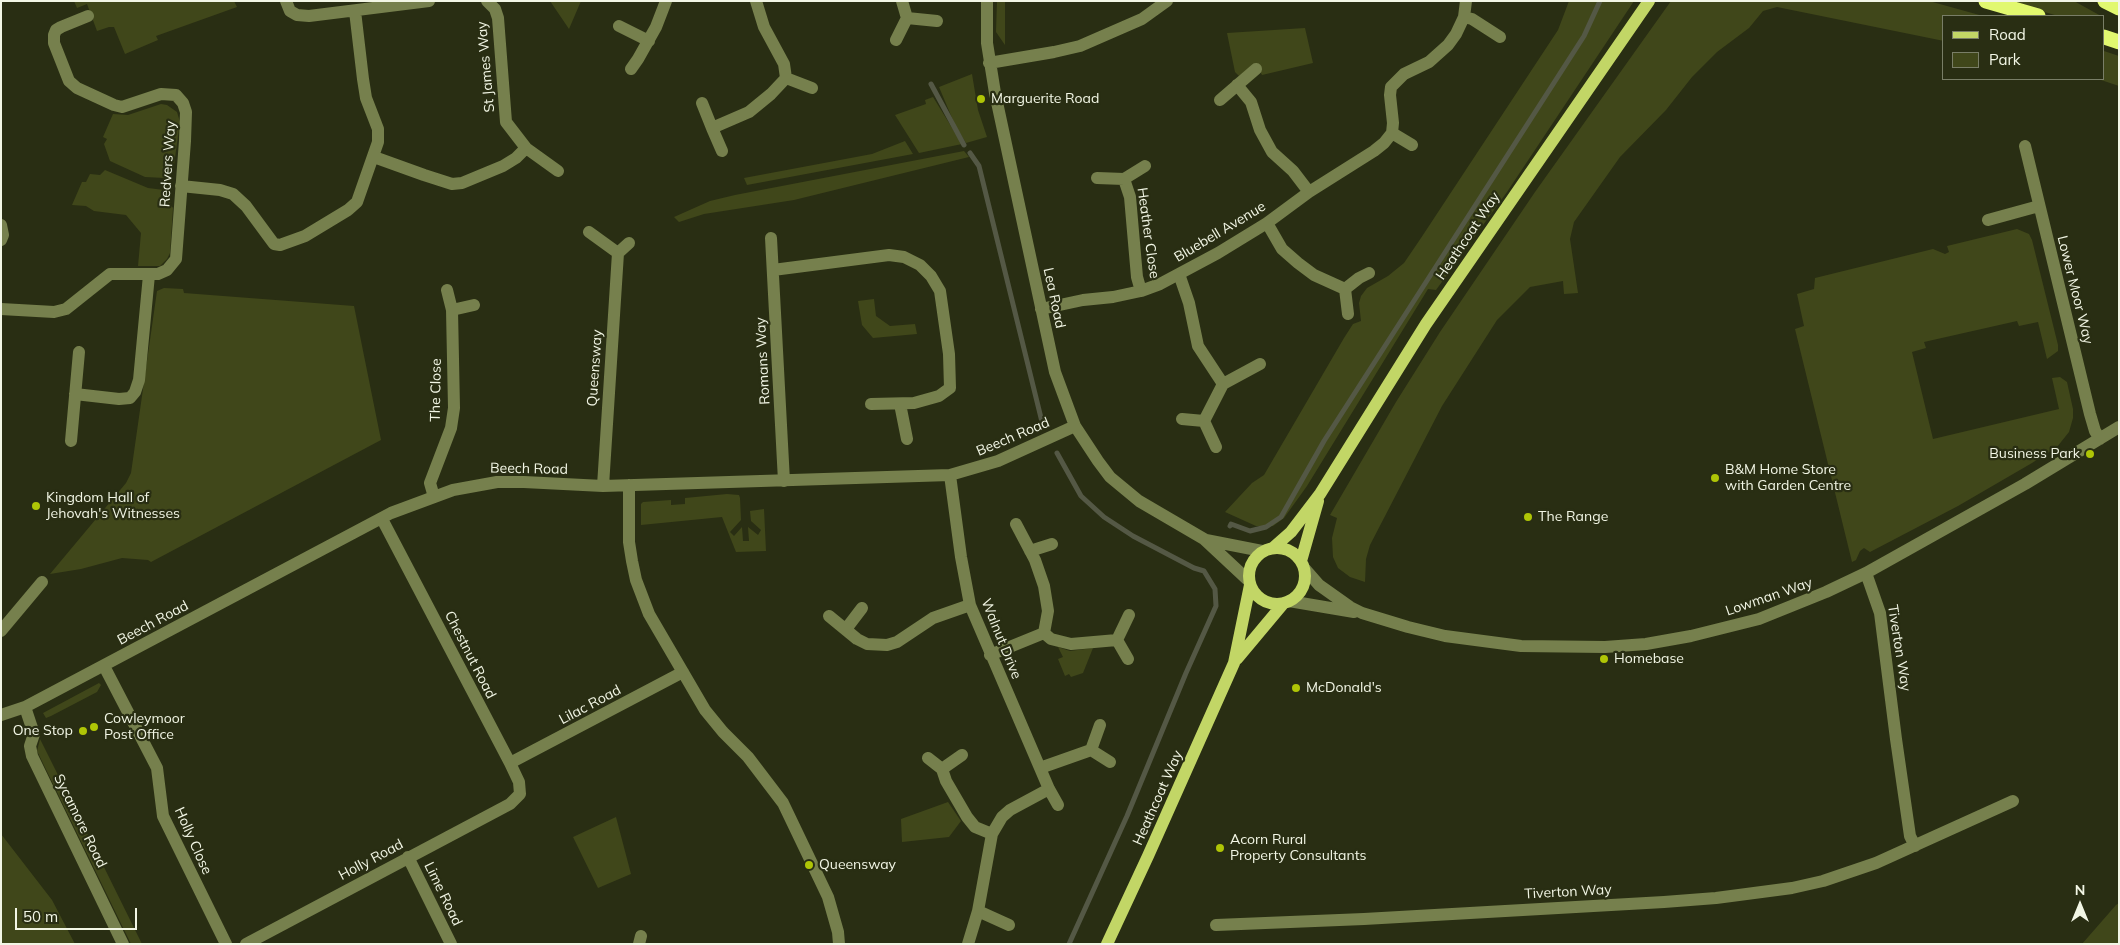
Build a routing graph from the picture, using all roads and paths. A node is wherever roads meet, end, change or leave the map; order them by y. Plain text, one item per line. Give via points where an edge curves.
1 (286, 1) edge
2 (429, 1) edge
3 (487, 1) edge
4 (666, 1) edge
5 (756, 1) edge
6 (902, 1) edge
7 (987, 1) edge
8 (1167, 1) edge
9 (1466, 1) edge
10 (1649, 1) edge
11 (1986, 1) edge
12 (2106, 1) edge
13 (412, 2) edge
14 (2119, 8) edge
15 (355, 10) junction
16 (2035, 15) edge
17 (88, 16) dead end
18 (1464, 17) junction
19 (907, 18) junction
20 (937, 20) dead end
21 (619, 26) dead end
22 (1500, 37) dead end
23 (2105, 37) edge
24 (896, 40) dead end
25 (649, 41) junction
26 (2119, 42) edge
27 (989, 64) junction
28 (631, 69) dead end
29 (1256, 70) dead end
30 (786, 78) junction
31 (1237, 85) junction
32 (812, 88) dead end
33 (1220, 100) dead end
34 (702, 103) dead end
35 (712, 128) junction
36 (1392, 133) junction
37 (1412, 145) dead end
38 (2025, 146) dead end
39 (526, 148) junction
40 (722, 152) dead end
41 (374, 157) junction
42 (1145, 166) dead end
43 (558, 171) dead end
44 (1096, 178) dead end
45 (1124, 179) junction
46 (182, 186) junction
47 (1309, 192) junction
48 (2039, 206) junction
49 (1988, 220) dead end
50 (1267, 223) junction
51 (1, 225) edge
52 (588, 232) dead end
53 (771, 238) dead end
54 (1, 240) edge
55 (629, 242) dead end
56 (618, 253) junction
57 (773, 270) junction
58 (1369, 273) dead end
59 (1179, 274) junction
60 (149, 275) junction
61 (1345, 289) junction
62 (447, 290) dead end
63 (1141, 291) junction
64 (474, 305) dead end
65 (1, 309) edge
66 (1041, 309) junction
67 (452, 310) junction
68 (1348, 314) dead end
69 (79, 352) dead end
70 (1260, 364) dead end
71 (1224, 384) junction
72 (75, 394) junction
73 (871, 404) dead end
74 (900, 404) junction
75 (1182, 418) dead end
76 (1204, 421) junction
77 (1075, 426) junction
78 (2119, 427) edge
79 (907, 439) dead end
80 (2100, 439) junction
81 (71, 441) dead end
82 (1216, 447) dead end
83 (950, 475) junction
84 (784, 481) junction
85 (628, 485) junction
86 (603, 486) junction
87 (1320, 494) junction
88 (434, 496) junction
89 (382, 519) junction
90 (1016, 524) dead end
91 (1204, 539) junction
92 (1052, 544) dead end
93 (1268, 549) junction
94 (1030, 551) junction
95 (1303, 565) junction
96 (1866, 573) junction
97 (42, 582) dead end
98 (1249, 583) junction
99 (1286, 602) junction
100 (970, 605) junction
101 (862, 608) dead end
102 (1362, 613) junction
103 (1129, 615) dead end
104 (829, 616) dead end
105 (846, 629) junction
106 (1, 631) edge
107 (1044, 633) junction
108 (1117, 640) junction
109 (990, 655) junction
110 (1128, 659) dead end
111 (1234, 663) junction
112 (104, 666) junction
113 (683, 672) junction
114 (25, 707) junction
115 (1, 715) edge
116 (1100, 725) dead end
117 (1091, 750) junction
118 (962, 755) dead end
119 (928, 758) dead end
120 (1110, 762) dead end
121 (510, 763) junction
122 (1040, 768) junction
123 (942, 769) junction
124 (1049, 789) junction
125 (2013, 801) dead end
126 (510, 804) joint
127 (1058, 805) dead end
128 (992, 834) junction
129 (1915, 846) junction
130 (408, 857) junction
131 (978, 910) junction
132 (1009, 925) dead end
133 (1216, 925) dead end
134 (123, 944) edge
135 (226, 944) edge
136 (246, 944) edge
137 (451, 944) edge
138 (838, 944) edge
139 (968, 944) edge
140 (1107, 944) edge

1 - 15 street via 290,11 297,15
2 - 13 street
3 - 39 street, St James Way via 498,18 506,122
4 - 25 street
5 - 30 street via 764,27 784,64
6 - 19 street
7 - 27 street, Lea Road
8 - 27 street via 1142,19 1080,46
9 - 18 street
10 - 87 main road, Heathcoat Way via 1426,324
11 - 16 highway
12 - 14 highway
13 - 15 street
15 - 41 street via 366,98 378,130
17 - 46 street, Redvers Way via 61,27 54,35 54,43 70,81 77,88 122,107 161,94 176,95 186,112
18 - 22 street
18 - 36 street via 1456,34 1438,54 1404,74 1391,87
19 - 20 street
19 - 24 street
21 - 25 street
23 - 26 highway
25 - 28 street
27 - 66 street, Lea Road
29 - 31 street
30 - 32 street
30 - 35 street via 749,112
31 - 33 street
31 - 47 street via 1251,102 1260,130 1272,152 1293,171
34 - 35 street
35 - 40 street
36 - 37 street
36 - 47 street, Bluebell Avenue via 1374,151
38 - 48 street, Lower Moor Way
39 - 41 street via 503,166 452,184
39 - 43 street, St James Way
41 - 46 street via 357,202 305,236 280,245 274,244 233,194
42 - 45 street, Heather Close
44 - 45 street, Heather Close
45 - 63 street, Heather Close via 1130,197 1136,277
46 - 60 street, Redvers Way via 176,259 167,270
47 - 50 street, Bluebell Avenue
48 - 49 street
48 - 80 street, Lower Moor Way via 2090,414
50 - 59 street, Bluebell Avenue
50 - 61 street via 1282,249 1298,263 1314,275
51 - 54 street
52 - 56 street
53 - 57 street, Romans Way
55 - 56 street
56 - 86 street, Queensway
57 - 74 street via 889,255 920,265 931,276 940,291 950,388 939,396
57 - 84 street, Romans Way
58 - 61 street
59 - 63 street, Bluebell Avenue
59 - 71 street via 1198,346
60 - 65 street, Redvers Way via 110,274 66,309 54,312
60 - 72 street via 135,392 130,398 119,399
61 - 68 street
62 - 67 street, The Close
63 - 66 street, Bluebell Avenue
64 - 67 street
66 - 77 street, Lea Road via 1055,372
67 - 88 street, The Close via 454,408 451,428 430,483
69 - 72 street
70 - 71 street
71 - 76 street
72 - 81 street
73 - 74 street
74 - 79 street
75 - 76 street
76 - 82 street
77 - 83 street, Beech Road via 998,462
77 - 91 street, Lea Road via 1110,477 1139,501
78 - 80 street, Lowman Way
80 - 96 street, Lowman Way
83 - 84 street, Beech Road
83 - 100 street, Walnut Drive
84 - 85 street, Beech Road
85 - 86 street, Beech Road
85 - 113 street via 629,542 636,580 650,614
86 - 88 street, Beech Road via 497,482
87 - 93 main road, Heathcoat Way via 1291,532
87 - 95 main road, Heathcoat Way
88 - 89 street, Beech Road
89 - 112 street, Beech Road
89 - 121 street, Chestnut Road
90 - 94 street
91 - 93 street, Lea Road
91 - 98 street, Lea Road
92 - 94 street
93 - 95 main road via 1290,550
93 - 98 main road via 1251,564
94 - 107 street via 1047,601
95 - 99 main road via 1303,588
95 - 102 street, Lowman Way via 1319,585
96 - 102 street, Lowman Way via 1759,619 1692,636 1613,647 1487,643 1408,628
96 - 129 street, Tiverton Way via 1880,613 1910,836
97 - 106 street
98 - 99 main road via 1259,599 1267,603
98 - 111 main road, Heathcoat Way
99 - 102 street, Lowman Way
99 - 111 main road, Heathcoat Way
100 - 105 street via 932,618 897,642 887,645 867,644
100 - 109 street, Walnut Drive
101 - 105 street
103 - 108 street
104 - 105 street
107 - 108 street via 1051,639 1071,644
107 - 109 street
108 - 110 street
109 - 122 street, Walnut Drive
111 - 140 main road, Heathcoat Way
112 - 114 street, Beech Road
112 - 135 street, Holly Close via 156,768 163,816
113 - 121 street, Lilac Road
113 - 138 street via 705,710 748,757 783,803 828,897
114 - 115 street, Beech Road
114 - 134 street, Sycamore Road via 34,734 30,746 32,756
116 - 117 street
117 - 120 street
117 - 122 street
118 - 123 street
119 - 123 street
121 - 126 street, Chestnut Road via 520,789 517,799
122 - 124 street, Walnut Drive
123 - 128 street via 966,817 976,827
124 - 127 street, Walnut Drive
124 - 128 street via 1010,810
125 - 129 street, Tiverton Way
126 - 130 street, Holly Road
128 - 131 street
129 - 133 street, Tiverton Way via 1823,881 1716,898
130 - 136 street, Holly Road
130 - 137 street, Lime Road
131 - 132 street
131 - 139 street

